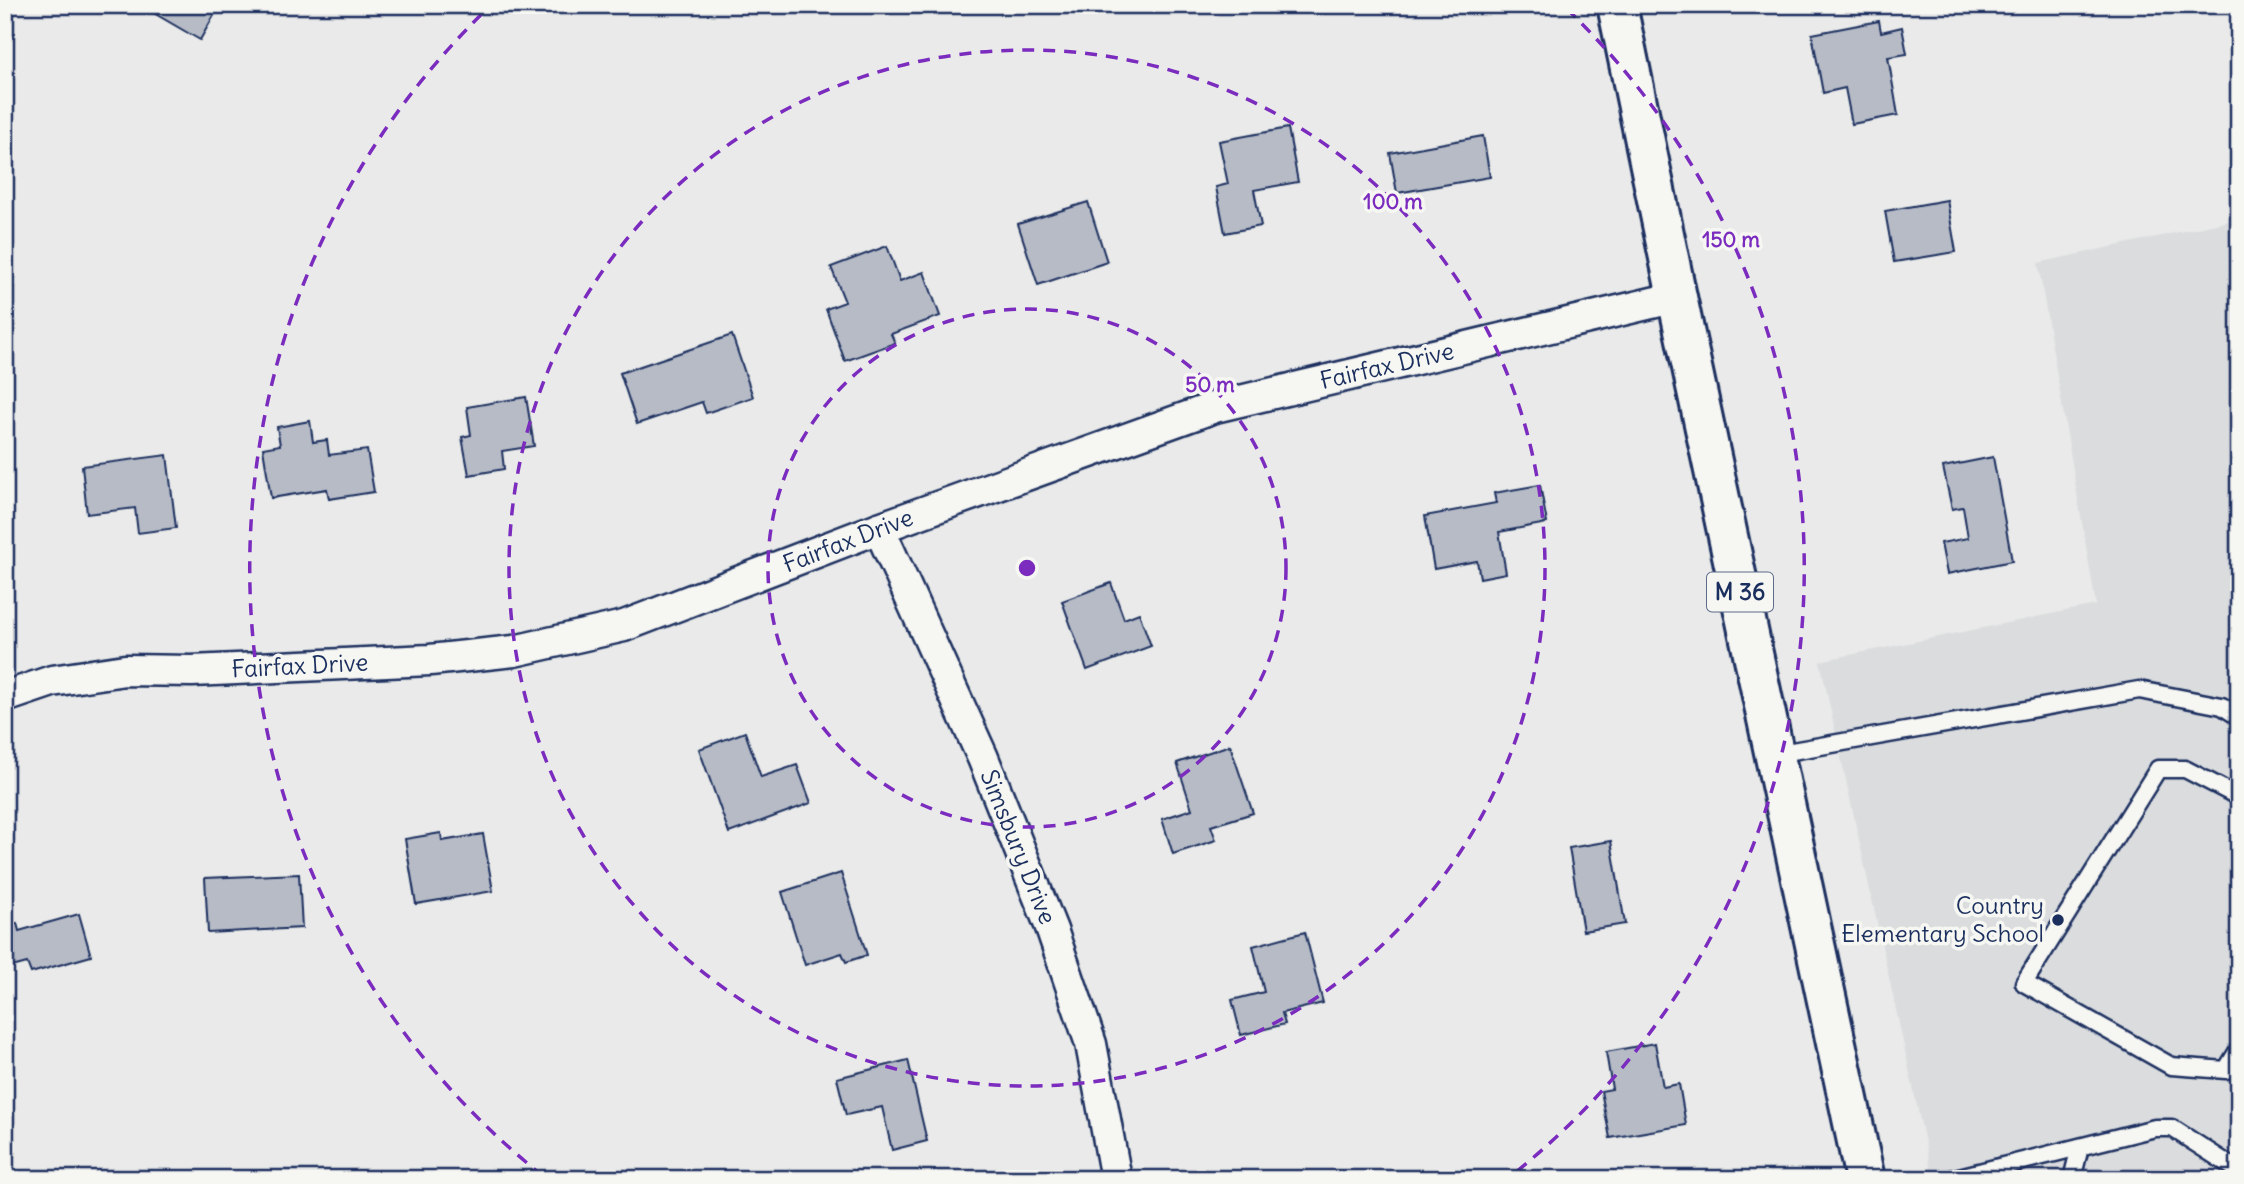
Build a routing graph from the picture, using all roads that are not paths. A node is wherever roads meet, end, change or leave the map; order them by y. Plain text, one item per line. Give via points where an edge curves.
1 (1617, 5) edge
2 (1677, 297) junction
3 (879, 528) junction
4 (5, 697) edge
5 (2239, 717) edge
6 (1775, 754) junction
7 (2239, 797) edge
8 (2239, 1049) edge
9 (2080, 1147) junction
10 (2239, 1171) edge
11 (1116, 1179) edge
12 (1866, 1179) edge
13 (1951, 1179) edge
14 (2072, 1179) edge

1 - 2 main road, M 36
2 - 3 street, Fairfax Drive via 1215,407
2 - 6 main road, M 36
3 - 4 street, Fairfax Drive via 624,626 514,651 416,661 125,670 52,681
3 - 11 street, Simsbury Drive via 983,758 1052,930 1091,1044
5 - 6 lane via 2222,706 2139,690
6 - 12 main road, M 36
7 - 8 lane via 2185,769 2158,769 2024,983 2171,1066 2226,1070
9 - 10 lane via 2172,1128
9 - 13 lane
9 - 14 lane

